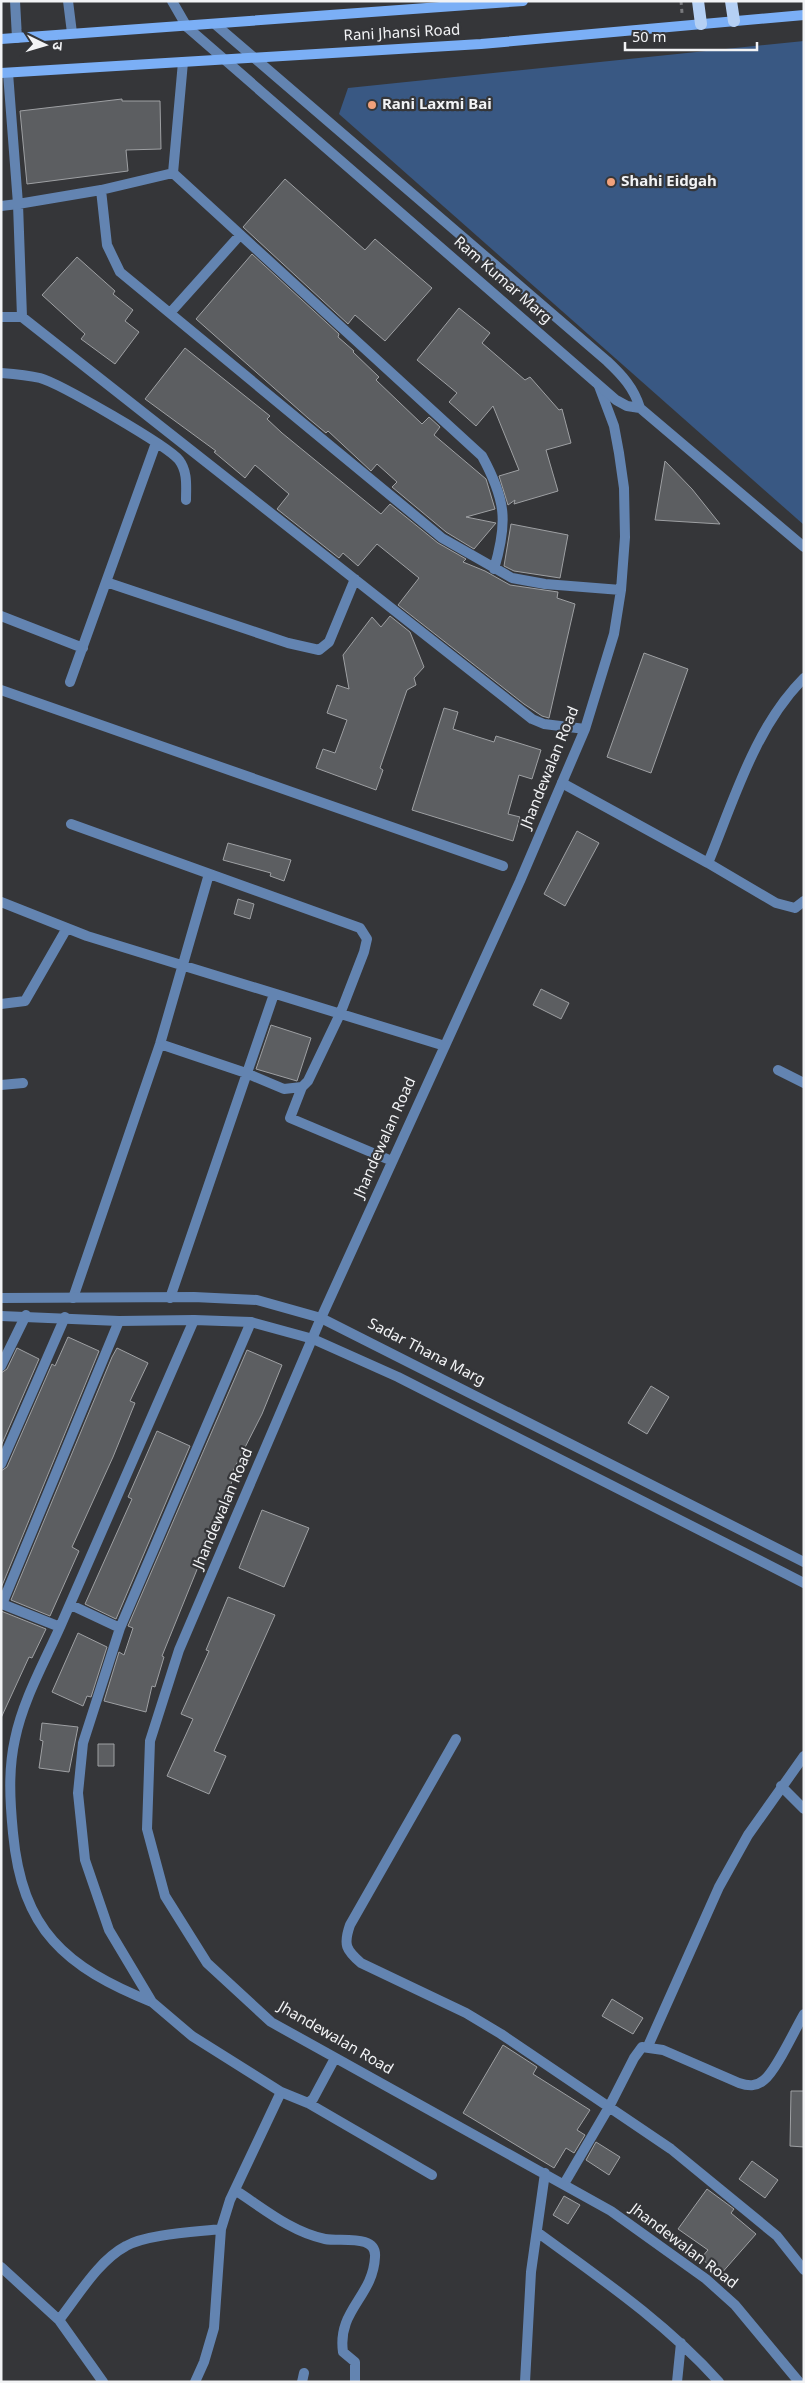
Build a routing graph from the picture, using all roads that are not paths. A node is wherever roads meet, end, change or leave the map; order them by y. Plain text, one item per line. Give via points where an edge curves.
1 (15, 1) edge
2 (68, 1) edge
3 (172, 1) edge
4 (523, 1) edge
5 (698, 1) edge
6 (731, 1) edge
7 (495, 3) edge
8 (804, 15) edge
9 (734, 21) junction
10 (701, 24) junction
11 (216, 25) junction
12 (187, 27) junction
13 (72, 33) junction
14 (17, 38) junction
15 (1, 39) edge
16 (252, 58) junction
17 (226, 59) junction
18 (183, 62) junction
19 (5, 73) edge
20 (173, 174) junction
21 (101, 190) junction
22 (18, 204) junction
23 (1, 206) edge
24 (240, 235) junction
25 (170, 313) junction
26 (1, 317) edge
27 (22, 317) junction
28 (1, 373) edge
29 (599, 386) junction
30 (640, 408) junction
31 (156, 443) junction
32 (186, 500) dead end
33 (804, 547) edge
34 (494, 569) junction
35 (355, 579) junction
36 (106, 582) junction
37 (621, 590) junction
38 (1, 616) edge
39 (83, 648) junction
40 (804, 678) edge
41 (70, 682) dead end
42 (1, 690) edge
43 (585, 729) junction
44 (562, 783) junction
45 (71, 824) dead end
46 (708, 863) junction
47 (503, 866) dead end
48 (209, 874) junction
49 (804, 901) edge
50 (1, 902) edge
51 (67, 928) junction
52 (182, 966) junction
53 (274, 994) junction
54 (1, 1004) edge
55 (340, 1014) junction
56 (160, 1044) junction
57 (445, 1046) junction
58 (778, 1070) dead end
59 (246, 1073) junction
60 (22, 1083) dead end
61 (804, 1083) edge
62 (1, 1085) edge
63 (302, 1087) junction
64 (392, 1162) junction
65 (1, 1298) edge
66 (73, 1298) junction
67 (170, 1298) junction
68 (26, 1315) junction
69 (1, 1316) edge
70 (65, 1317) junction
71 (321, 1318) junction
72 (194, 1320) junction
73 (119, 1321) junction
74 (251, 1322) junction
75 (313, 1339) junction
76 (1, 1366) edge
77 (1, 1464) edge
78 (804, 1562) edge
79 (804, 1583) edge
80 (2, 1604) edge
81 (71, 1604) junction
82 (60, 1627) junction
83 (120, 1628) junction
84 (456, 1739) dead end
85 (804, 1756) edge
86 (781, 1786) junction
87 (804, 1809) edge
88 (152, 2002) junction
89 (804, 2014) edge
90 (648, 2046) junction
91 (335, 2058) junction
92 (281, 2092) junction
93 (308, 2103) junction
94 (609, 2107) junction
95 (545, 2173) junction
96 (432, 2175) dead end
97 (564, 2184) junction
98 (235, 2190) junction
99 (221, 2228) junction
100 (537, 2232) junction
101 (1, 2266) edge
102 (804, 2270) edge
103 (59, 2320) junction
104 (681, 2343) junction
105 (103, 2382) edge
106 (195, 2382) edge
107 (355, 2382) edge
108 (525, 2382) edge
109 (677, 2382) edge
110 (719, 2382) edge
111 (799, 2382) edge

1 - 14 street
2 - 13 street
3 - 12 street, Ram Kumar Marg
4 - 7 main road, Rani Jhansi Road
5 - 10 main road
6 - 9 main road
7 - 11 main road, Rani Jhansi Road
8 - 9 main road, Rani Jhansi Road
9 - 10 main road, Rani Jhansi Road
10 - 16 main road, Rani Jhansi Road via 481,44
11 - 12 main road, Rani Jhansi Road
11 - 16 street
12 - 13 main road, Rani Jhansi Road
12 - 17 street, Ram Kumar Marg
13 - 14 main road, Rani Jhansi Road
14 - 15 main road, Rani Jhansi Road
16 - 17 main road, Rani Jhansi Road
16 - 30 street via 607,361 626,380
17 - 18 main road, Rani Jhansi Road
17 - 29 street, Ram Kumar Marg
18 - 19 main road, Rani Jhansi Road
18 - 20 street
19 - 22 street
20 - 21 street
20 - 24 street
21 - 22 street
21 - 25 street via 107,245 120,272
22 - 23 street
22 - 27 street
24 - 25 street
24 - 34 street via 482,456 492,474 504,524
25 - 34 street via 442,538
26 - 27 street
27 - 35 street
28 - 31 street via 39,378 58,385
29 - 30 street, Ram Kumar Marg via 627,406
29 - 37 street, Jhandewalan Road via 614,426 624,488
30 - 33 street, Ram Kumar Marg
31 - 32 street via 178,458 186,473
31 - 36 street
34 - 37 street via 512,578 536,583
35 - 36 street via 329,642 319,650 288,643
35 - 43 street via 532,719 544,724
36 - 39 street
37 - 43 street, Jhandewalan Road via 614,634
38 - 39 street
39 - 41 street
40 - 46 street via 765,728
42 - 47 street
43 - 44 street, Jhandewalan Road
44 - 46 street
44 - 57 street, Jhandewalan Road
45 - 48 street
46 - 49 street via 776,904 795,908
48 - 52 street
48 - 55 street via 360,928 367,940
50 - 51 street
51 - 52 street
51 - 54 street via 25,1001
52 - 53 street
52 - 56 street
53 - 55 street
53 - 59 street
55 - 57 street
55 - 63 street
56 - 59 street
56 - 66 street
57 - 64 street, Jhandewalan Road
58 - 61 street
59 - 63 street via 284,1088
59 - 67 street
60 - 62 street
63 - 64 street via 290,1118
64 - 71 street, Jhandewalan Road
65 - 66 street, Sadar Thana Marg
66 - 67 street, Sadar Thana Marg
67 - 71 street, Sadar Thana Marg via 256,1300
68 - 69 street
68 - 70 street
68 - 76 street
70 - 73 street
70 - 77 street
71 - 75 street, Jhandewalan Road
71 - 78 street, Sadar Thana Marg
72 - 73 street
72 - 74 street
72 - 81 street
73 - 80 street
74 - 75 street
74 - 83 street
75 - 79 street via 398,1377
75 - 91 street, Jhandewalan Road via 179,1650 150,1741 147,1829 165,1896 207,1963 271,2022
80 - 82 street
81 - 82 street
81 - 83 street
82 - 88 street via 32,1688 15,1739 9,1794 16,1866 29,1905 50,1939 74,1962 116,1988
83 - 88 street via 84,1743 78,1793 85,1860 109,1930
84 - 94 street via 350,1926 345,1937 348,1952 383,1975 466,2013
85 - 86 street
86 - 87 street
86 - 90 street via 748,1835 719,1888
88 - 92 street via 192,2036
89 - 90 street via 768,2077 755,2085 747,2086
90 - 94 street via 634,2058
91 - 93 street via 313,2100
91 - 95 street, Jhandewalan Road
92 - 93 street
92 - 98 street
93 - 96 street
94 - 97 street
94 - 102 street via 671,2149 777,2236
95 - 97 street, Jhandewalan Road
95 - 100 street
97 - 111 street, Jhandewalan Road via 611,2211 706,2279 735,2305
98 - 99 street
98 - 107 street via 306,2234 366,2242 376,2251 369,2284 345,2323 343,2352 356,2362
99 - 103 street via 126,2245 107,2260
99 - 106 street via 214,2328
100 - 104 street via 606,2282
100 - 108 street via 531,2272
101 - 103 street
103 - 105 street
104 - 109 street
104 - 110 street

